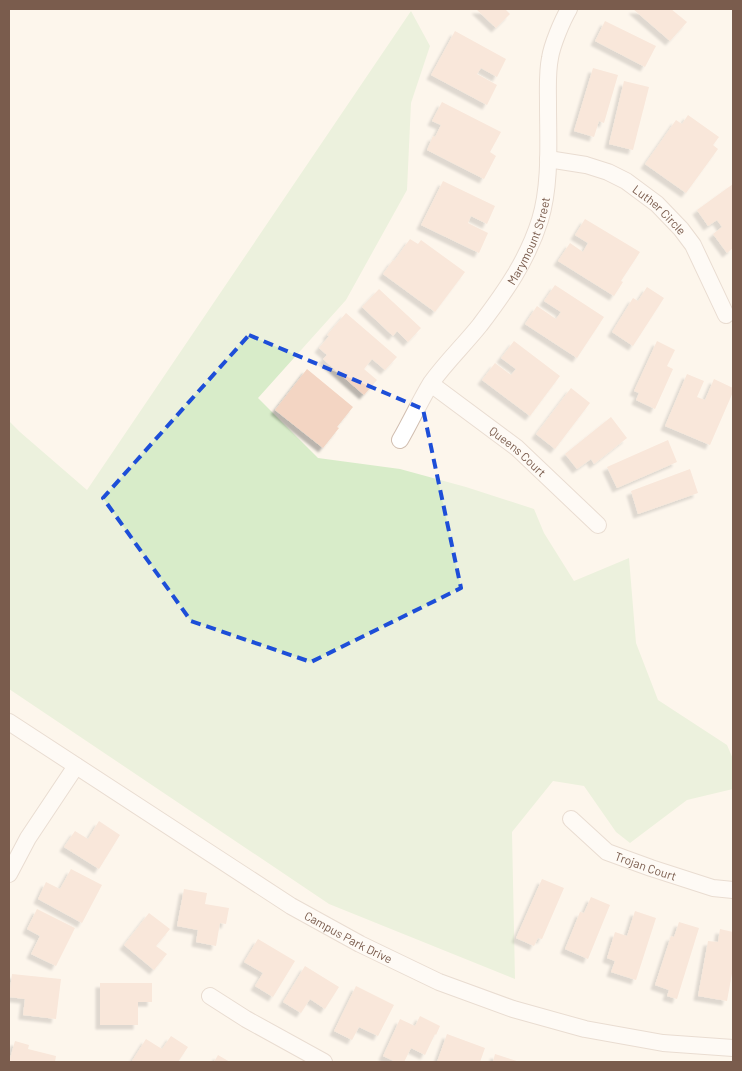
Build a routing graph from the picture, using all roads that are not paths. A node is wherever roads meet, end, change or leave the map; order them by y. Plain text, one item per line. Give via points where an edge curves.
1 (569, 9) edge
2 (548, 159) junction
3 (726, 315) dead end
4 (431, 384) junction
5 (400, 440) dead end
6 (598, 525) dead end
7 (9, 722) edge
8 (76, 766) junction
9 (571, 819) dead end
10 (9, 874) edge
11 (733, 890) edge
12 (210, 996) dead end
13 (733, 1048) edge
14 (324, 1062) edge

1 - 2 street, Marymount Street via 550,56
2 - 3 street, Luther Circle via 608,172 657,204 693,245
2 - 4 street, Marymount Street via 540,218 517,273
4 - 5 street, Marymount Street
4 - 6 street, Queens Court via 517,448
7 - 8 street, Campus Park Drive
8 - 10 street via 28,838
8 - 13 street, Campus Park Drive via 291,906 439,982 513,1009 585,1029 663,1043
9 - 11 street, Trojan Court via 607,852 713,888
12 - 14 street

